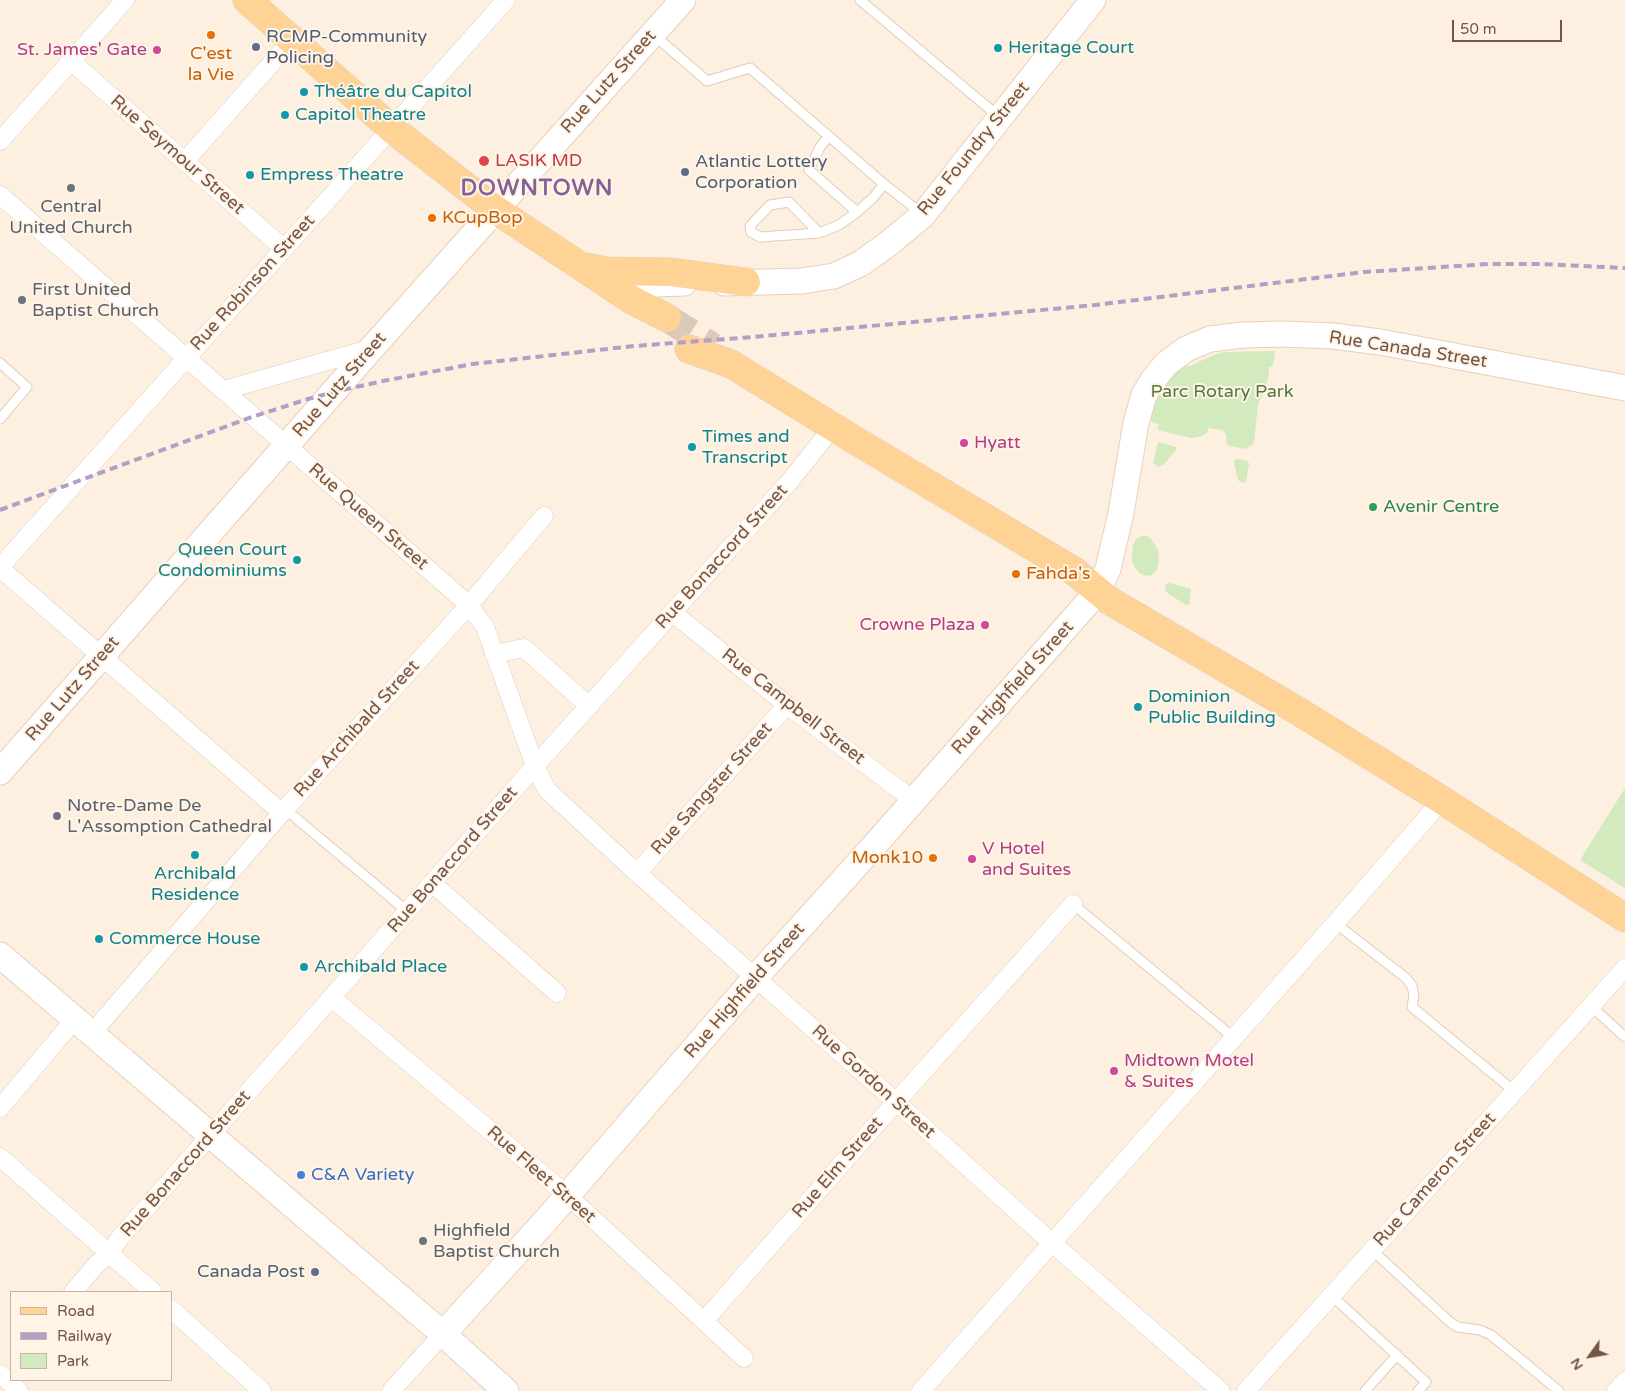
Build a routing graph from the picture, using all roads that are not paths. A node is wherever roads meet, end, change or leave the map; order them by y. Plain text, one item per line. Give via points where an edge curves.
1 (125, 0) edge
2 (506, 0) edge
3 (682, 0) edge
4 (860, 0) edge
5 (1093, 0) edge
6 (261, 5) edge
7 (652, 33) junction
8 (292, 40) junction
9 (71, 61) junction
10 (1000, 118) junction
11 (392, 129) junction
12 (829, 136) junction
13 (0, 141) edge
14 (185, 161) junction
15 (884, 184) junction
16 (0, 195) edge
17 (496, 210) junction
18 (857, 212) junction
19 (923, 215) junction
20 (818, 233) junction
21 (283, 248) junction
22 (573, 261) junction
23 (746, 282) junction
24 (647, 313) joint
25 (371, 349) junction
26 (711, 353) tunnel mouth
27 (186, 357) junction
28 (0, 363) edge
29 (1625, 388) edge
30 (224, 390) junction
31 (0, 419) edge
32 (834, 427) junction
33 (287, 445) junction
34 (544, 516) dead end
35 (0, 567) edge
36 (1098, 590) junction
37 (468, 605) junction
38 (673, 613) junction
39 (494, 654) junction
40 (101, 656) junction
41 (787, 705) junction
42 (589, 706) junction
43 (535, 766) junction
44 (0, 772) edge
45 (913, 800) junction
46 (1442, 800) junction
47 (284, 811) junction
48 (637, 873) junction
49 (433, 884) junction
50 (1073, 904) joint
51 (408, 912) junction
52 (1625, 918) edge
53 (1336, 923) junction
54 (0, 954) edge
55 (1625, 968) edge
56 (755, 978) junction
57 (557, 993) dead end
58 (332, 998) junction
59 (1591, 1006) junction
60 (83, 1026) junction
61 (1625, 1037) edge
62 (1234, 1038) junction
63 (1514, 1091) junction
64 (896, 1102) junction
65 (0, 1108) edge
66 (211, 1136) junction
67 (0, 1158) edge
68 (567, 1196) junction
69 (1052, 1243) junction
70 (1372, 1250) junction
71 (110, 1253) junction
72 (74, 1291) edge
73 (152, 1291) edge
74 (1331, 1295) junction
75 (172, 1310) edge
76 (704, 1321) junction
77 (443, 1334) junction
78 (1397, 1356) junction
79 (744, 1358) dead end
80 (11, 1381) edge
81 (1625, 1381) edge
82 (19, 1391) edge
83 (262, 1391) edge
84 (391, 1391) edge
85 (506, 1391) edge
86 (921, 1391) edge
87 (1221, 1391) edge
88 (1246, 1391) edge
89 (1365, 1391) edge
90 (1418, 1391) edge
91 (1558, 1391) edge
92 (1616, 1391) edge

1 - 9 street
2 - 11 street, Rue Robinson Street
3 - 7 street, Rue Lutz Street
4 - 10 lane
5 - 10 street, Rue Foundry Street
6 - 8 main road
7 - 12 lane via 707,81 750,68
7 - 17 street, Rue Lutz Street
8 - 11 main road
8 - 14 street
9 - 13 street
9 - 14 street, Rue Seymour Street
10 - 19 street, Rue Foundry Street
11 - 17 main road
11 - 21 street, Rue Robinson Street
12 - 15 lane
12 - 18 lane via 809,170
14 - 21 street, Rue Seymour Street
15 - 18 lane
15 - 19 lane
16 - 27 street, Rue Queen Street
17 - 22 main road
17 - 25 street, Rue Lutz Street
18 - 20 lane via 839,225
19 - 23 street, Rue Foundry Street via 860,264 834,276 802,281
20 - 20 lane via 760,237 751,232 750,226 770,204 789,202
21 - 27 street, Rue Robinson Street
22 - 23 main road via 596,270 671,272
22 - 24 main road
23 - 24 street, Rue Foundry Street via 645,287 638,292
25 - 30 street
25 - 33 street, Rue Lutz Street
26 - 32 main road
27 - 30 street, Rue Queen Street
27 - 35 street, Rue Robinson Street
28 - 31 lane via 27,387
29 - 36 street, Rue Canada Street via 1333,336 1282,334 1210,338 1186,348 1166,364 1144,396 1108,569
30 - 33 street, Rue Queen Street
32 - 36 main road via 1074,571
32 - 38 street, Rue Bonaccord Street
33 - 37 street, Rue Queen Street
33 - 40 street, Rue Lutz Street
34 - 37 street, Rue Archibald Street
35 - 40 street
36 - 45 street, Rue Highfield Street
36 - 46 main road via 1110,601
37 - 39 street, Rue Queen Street via 485,627
37 - 47 street, Rue Archibald Street
38 - 41 street, Rue Campbell Street
38 - 42 street, Rue Bonaccord Street
39 - 42 street via 524,648
39 - 43 street, Rue Queen Street
40 - 44 street, Rue Lutz Street
40 - 47 street
41 - 45 street, Rue Campbell Street
41 - 48 street, Rue Sangster Street
42 - 43 street, Rue Bonaccord Street
43 - 48 street, Rue Gordon Street via 547,790
43 - 49 street, Rue Bonaccord Street
45 - 56 street, Rue Highfield Street
46 - 52 main road
46 - 53 street
47 - 51 lane
47 - 60 street, Rue Archibald Street
48 - 56 street, Rue Gordon Street
49 - 51 street, Rue Bonaccord Street
49 - 57 street
50 - 62 lane
50 - 64 street, Rue Elm Street
51 - 58 street, Rue Bonaccord Street
53 - 62 street
53 - 63 lane via 1406,978 1414,995 1412,1007
54 - 60 street
55 - 59 street, Rue Cameron Street
56 - 64 street, Rue Gordon Street
56 - 68 street, Rue Highfield Street
58 - 66 street, Rue Bonaccord Street
58 - 68 street, Rue Fleet Street
59 - 61 lane
59 - 63 street, Rue Cameron Street
60 - 65 street, Rue Archibald Street
60 - 66 street
62 - 69 street
63 - 70 street, Rue Cameron Street
64 - 69 street, Rue Gordon Street
64 - 76 street, Rue Elm Street
66 - 71 street, Rue Bonaccord Street
66 - 77 street
67 - 71 street
68 - 76 street, Rue Fleet Street
68 - 77 street, Rue Highfield Street
69 - 86 street
69 - 87 street, Rue Gordon Street
70 - 74 street, Rue Cameron Street
70 - 91 lane via 1451,1323 1491,1335
71 - 72 street, Rue Bonaccord Street
71 - 73 street
74 - 78 lane
74 - 88 street, Rue Cameron Street
75 - 83 street
76 - 79 street, Rue Fleet Street
77 - 84 street, Rue Highfield Street
77 - 85 street
78 - 89 lane
78 - 90 lane via 1426,1382
80 - 82 street
81 - 92 street

